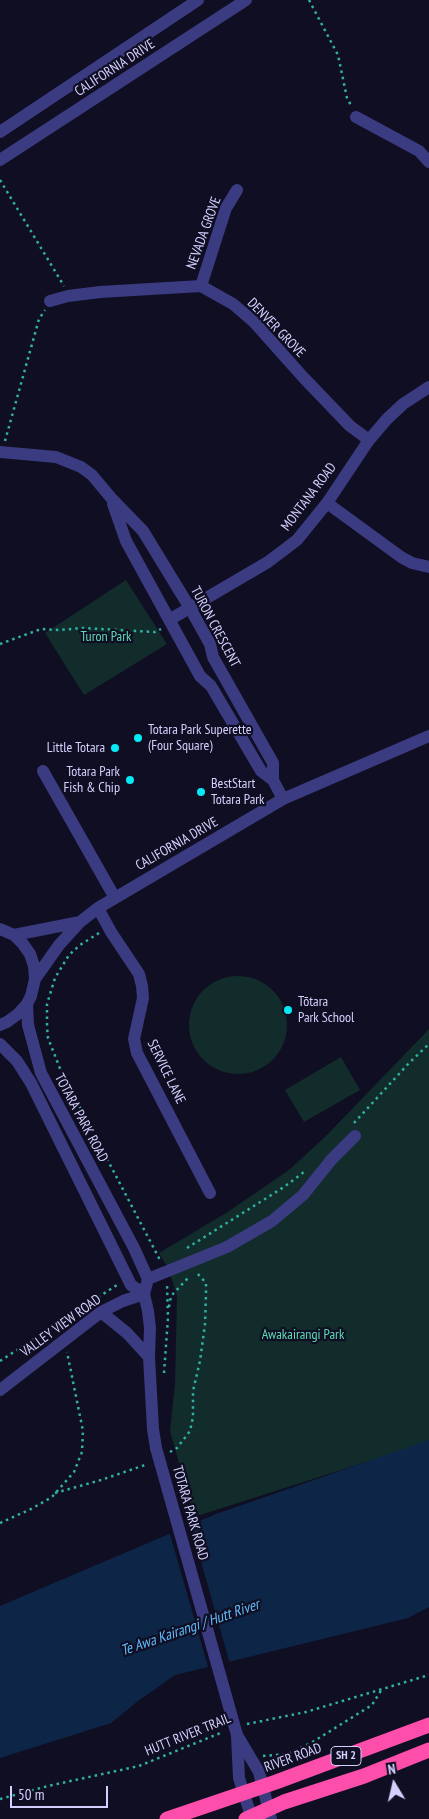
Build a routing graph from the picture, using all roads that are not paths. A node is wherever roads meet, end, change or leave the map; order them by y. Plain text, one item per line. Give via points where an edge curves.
1 (198, 0) edge
2 (246, 0) edge
3 (356, 117) road end
4 (0, 132) edge
5 (0, 160) edge
6 (429, 162) edge
7 (237, 190) dead end
8 (201, 286) junction
9 (50, 301) road end
10 (429, 387) edge
11 (369, 440) junction
12 (1, 452) edge
13 (112, 500) junction
14 (327, 503) junction
15 (429, 567) edge
16 (190, 608) junction
17 (170, 621) junction
18 (429, 736) edge
19 (43, 771) dead end
20 (273, 780) junction
21 (283, 799) junction
22 (115, 898) junction
23 (98, 908) junction
24 (80, 922) junction
25 (0, 929) edge
26 (14, 936) junction
27 (35, 979) junction
28 (27, 1004) junction
29 (0, 1025) edge
30 (0, 1044) edge
31 (355, 1136) dead end
32 (210, 1193) dead end
33 (148, 1279) junction
34 (144, 1294) junction
35 (101, 1312) junction
36 (149, 1357) junction
37 (0, 1390) edge
38 (429, 1725) edge
39 (236, 1730) junction
40 (429, 1750) edge
41 (263, 1787) junction
42 (244, 1793) junction
43 (270, 1814) edge
44 (250, 1818) edge
45 (167, 1819) edge

1 - 4 street, CALIFORNIA DRIVE
2 - 5 street, CALIFORNIA DRIVE
3 - 6 street via 419,151
7 - 8 street, NEVADA GROVE via 226,208
8 - 9 street via 68,296
8 - 11 street, DENVER GROVE via 232,304 254,322 302,377 350,426
10 - 11 street, MONTANA ROAD via 403,404
11 - 14 street, MONTANA ROAD
12 - 13 street, TURON CRESCENT via 56,457 81,466
13 - 16 street, TURON CRESCENT via 143,531
13 - 17 street, TURON CRESCENT via 126,541
14 - 15 street via 401,557
14 - 16 street, MONTANA ROAD via 286,550
16 - 17 street, MONTANA ROAD
16 - 20 street, TURON CRESCENT via 210,644 213,657 273,763
17 - 20 street, TURON CRESCENT via 200,676 211,686 260,771
18 - 21 street, CALIFORNIA DRIVE
19 - 22 street
20 - 21 street, TURON CRESCENT
21 - 22 street, CALIFORNIA DRIVE
22 - 23 street, CALIFORNIA DRIVE
23 - 24 street, CALIFORNIA DRIVE
23 - 32 street, SERVICE LANE via 142,986 143,998 134,1039 137,1053
24 - 26 street, CALIFORNIA DRIVE
24 - 27 street, CALIFORNIA DRIVE
25 - 26 street
26 - 27 street via 30,954
27 - 28 street
28 - 29 street via 8,1022
28 - 33 street, TOTARA PARK ROAD via 28,1025 41,1073
30 - 34 street, TOTARA PARK ROAD via 31,1083 132,1285
31 - 33 street via 303,1195 272,1221 227,1247
33 - 34 street, TOTARA PARK ROAD
34 - 35 street, VALLEY VIEW ROAD
34 - 36 street, TOTARA PARK ROAD via 150,1328
35 - 36 street
35 - 37 street, VALLEY VIEW ROAD
36 - 39 street, TOTARA PARK ROAD, bridge via 153,1429 162,1450
38 - 41 highway, RIVER ROAD / SH 2
39 - 41 street, TOTARA PARK ROAD via 259,1772
39 - 42 street, TOTARA PARK ROAD via 239,1778
40 - 43 highway, SH 2 via 291,1800
41 - 42 highway, RIVER ROAD / SH 2
41 - 43 street, TOTARA PARK ROAD
42 - 44 street, TOTARA PARK ROAD
42 - 45 highway, RIVER ROAD / SH 2
43 - 44 highway, SH 2

